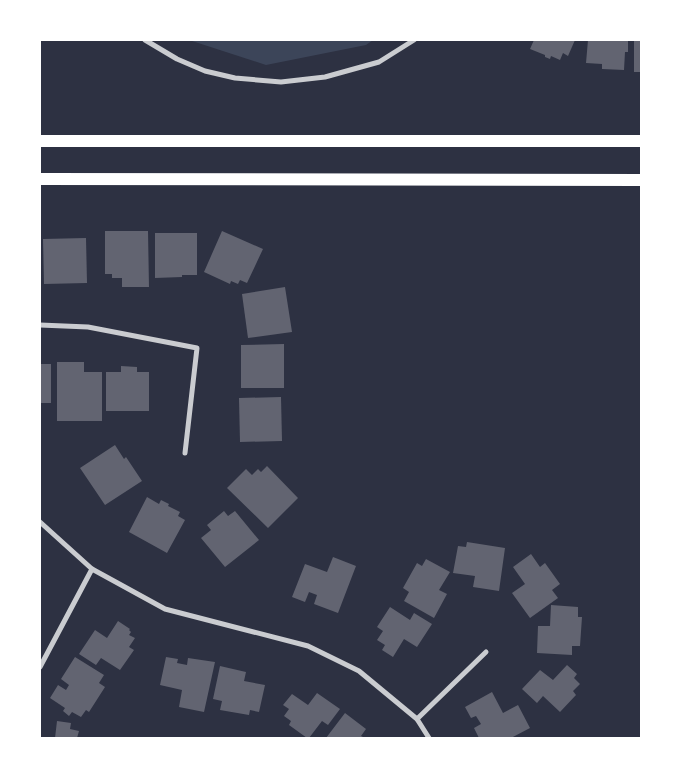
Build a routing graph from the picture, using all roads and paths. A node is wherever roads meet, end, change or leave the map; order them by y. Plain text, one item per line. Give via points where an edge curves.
1 (145, 40) edge
2 (414, 40) edge
3 (40, 141) edge
4 (641, 141) edge
5 (40, 179) edge
6 (641, 180) edge
7 (40, 325) edge
8 (185, 453) dead end
9 (40, 522) edge
10 (92, 569) junction
11 (486, 652) dead end
12 (40, 667) edge
13 (417, 719) junction
14 (428, 738) edge

1 - 2 street via 205,71 281,82 325,77 379,62
3 - 4 main road
5 - 6 main road
7 - 8 street via 88,327 197,348
9 - 10 street
10 - 12 street
10 - 13 street via 165,609 308,646 359,671
11 - 13 street
13 - 14 street

